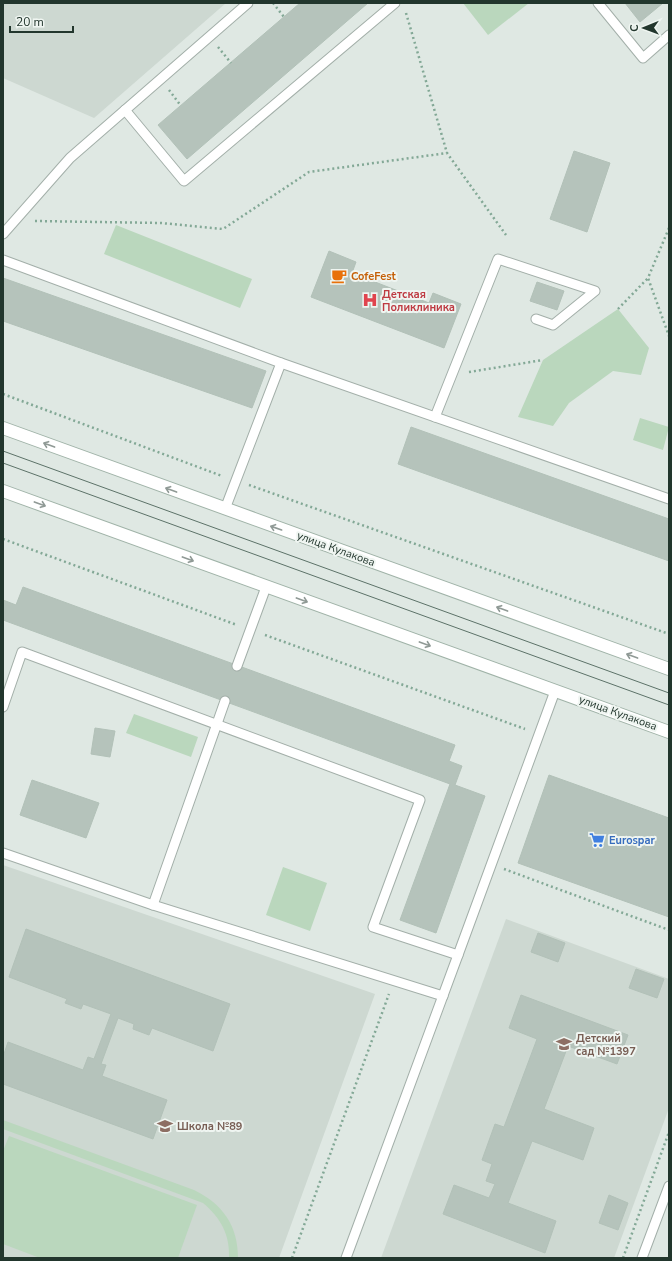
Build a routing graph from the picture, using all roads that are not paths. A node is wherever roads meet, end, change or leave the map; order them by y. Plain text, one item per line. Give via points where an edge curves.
1 (248, 3) edge
2 (395, 3) edge
3 (598, 3) edge
4 (669, 35) edge
5 (125, 110) junction
6 (3, 234) edge
7 (3, 260) edge
8 (536, 319) dead end
9 (281, 363) junction
10 (435, 416) junction
11 (3, 428) edge
12 (3, 491) edge
13 (669, 499) edge
14 (225, 509) junction
15 (266, 587) junction
16 (237, 666) dead end
17 (669, 669) edge
18 (555, 691) junction
19 (225, 701) dead end
20 (3, 707) edge
21 (216, 724) junction
22 (669, 732) edge
23 (3, 853) edge
24 (153, 904) junction
25 (458, 955) junction
26 (443, 996) junction
27 (669, 1186) edge
28 (346, 1258) edge
29 (642, 1258) edge

1 - 5 lane
2 - 5 lane via 184,181
3 - 4 lane via 643,58
5 - 6 lane via 70,158
7 - 9 lane
8 - 10 lane via 553,325 595,291 498,259
9 - 10 lane
9 - 14 lane
10 - 13 lane
14 -> 11 main road, улица Кулакова
12 -> 15 main road, улица Кулакова
17 -> 14 main road, улица Кулакова
15 - 16 lane
15 -> 18 main road, улица Кулакова
18 - 22 main road, улица Кулакова
18 - 25 lane
19 - 21 lane
20 - 21 lane via 22,652
21 - 24 lane
21 - 25 lane via 420,800 373,927
23 - 24 lane
24 - 26 lane
25 - 26 lane
26 - 28 lane
27 - 29 lane

